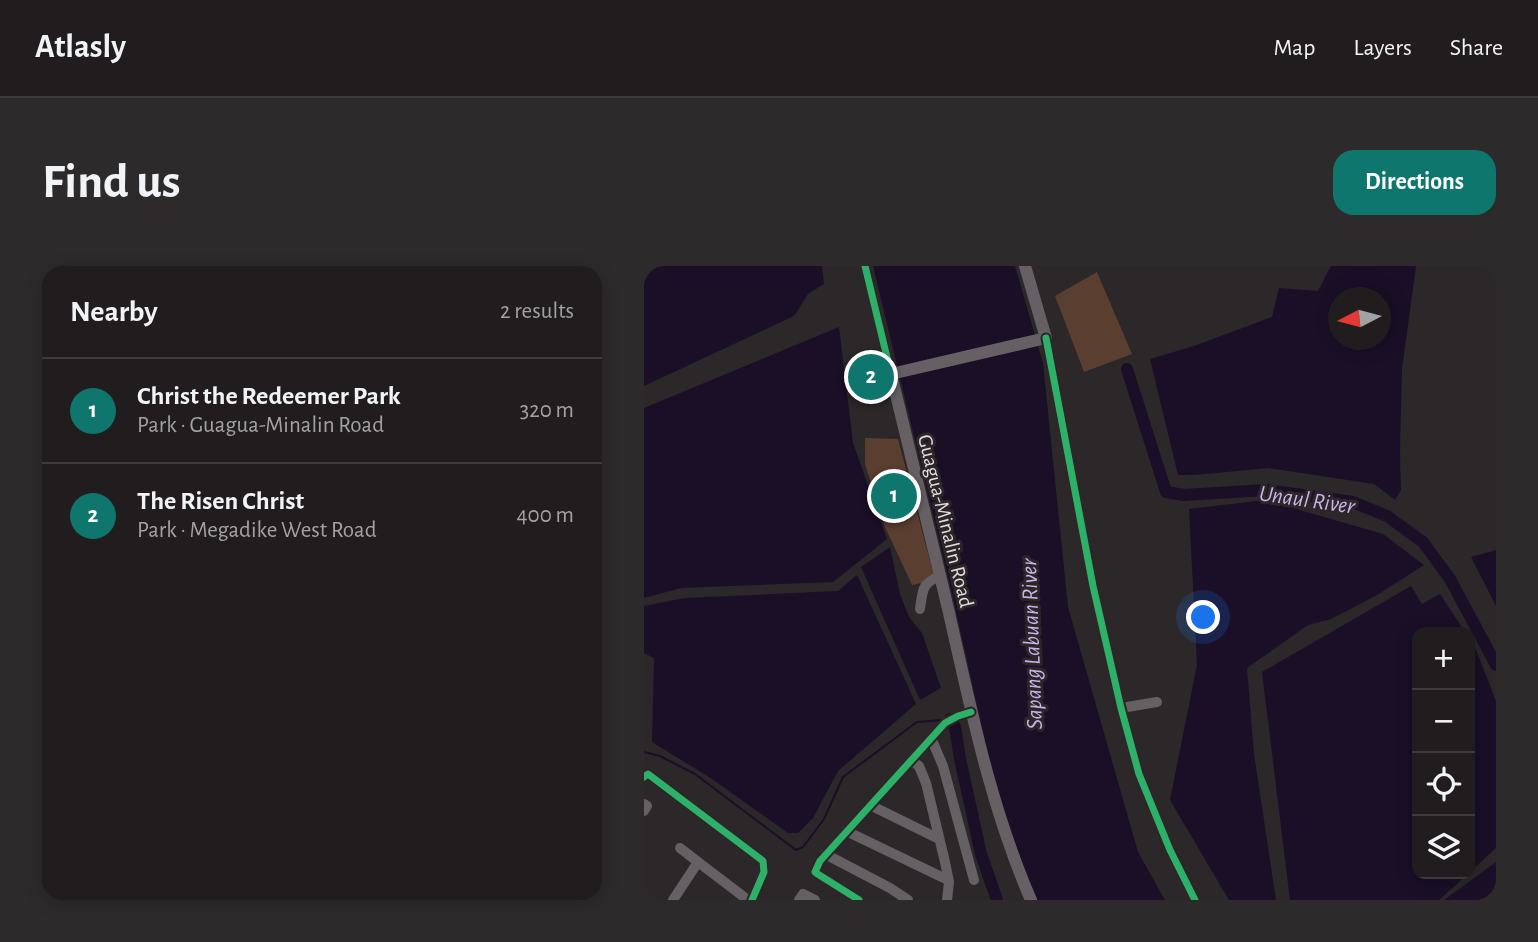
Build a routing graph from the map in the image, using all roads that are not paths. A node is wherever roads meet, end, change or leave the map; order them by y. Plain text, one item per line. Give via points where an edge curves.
1 (865, 266) edge
2 (1025, 266) edge
3 (1042, 339) junction
4 (894, 373) junction
5 (940, 576) junction
6 (920, 609) dead end
7 (1157, 702) dead end
8 (1121, 708) junction
9 (971, 712) junction
10 (931, 738) junction
11 (911, 760) junction
12 (644, 777) edge
13 (644, 804) edge
14 (870, 805) junction
15 (644, 811) edge
16 (846, 831) junction
17 (939, 839) junction
18 (680, 848) dead end
19 (825, 854) junction
20 (698, 862) junction
21 (948, 880) junction
22 (974, 880) dead end
23 (673, 900) edge
24 (750, 900) edge
25 (799, 900) edge
26 (815, 900) edge
27 (859, 900) edge
28 (908, 900) edge
29 (947, 900) edge
30 (1031, 900) edge
31 (1195, 900) edge

1 - 4 street
2 - 3 main road
3 - 4 main road
3 - 8 street
4 - 5 main road, Guagua-Minalin Road
5 - 6 street via 924,587
5 - 9 main road, Guagua-Minalin Road
7 - 8 street
8 - 31 street via 1139,774
9 - 10 street via 951,720
9 - 30 main road, Guagua-Minalin Road via 1007,842
10 - 11 street
10 - 22 street
11 - 14 street
11 - 17 street via 926,783
12 - 24 street via 648,774 763,861 764,872
13 - 15 street
14 - 16 street
14 - 17 street
16 - 19 street
16 - 21 street
17 - 21 street
18 - 20 street
19 - 27 street via 815,873
19 - 28 street
20 - 23 street
20 - 24 street
21 - 29 street
25 - 26 street via 805,894

